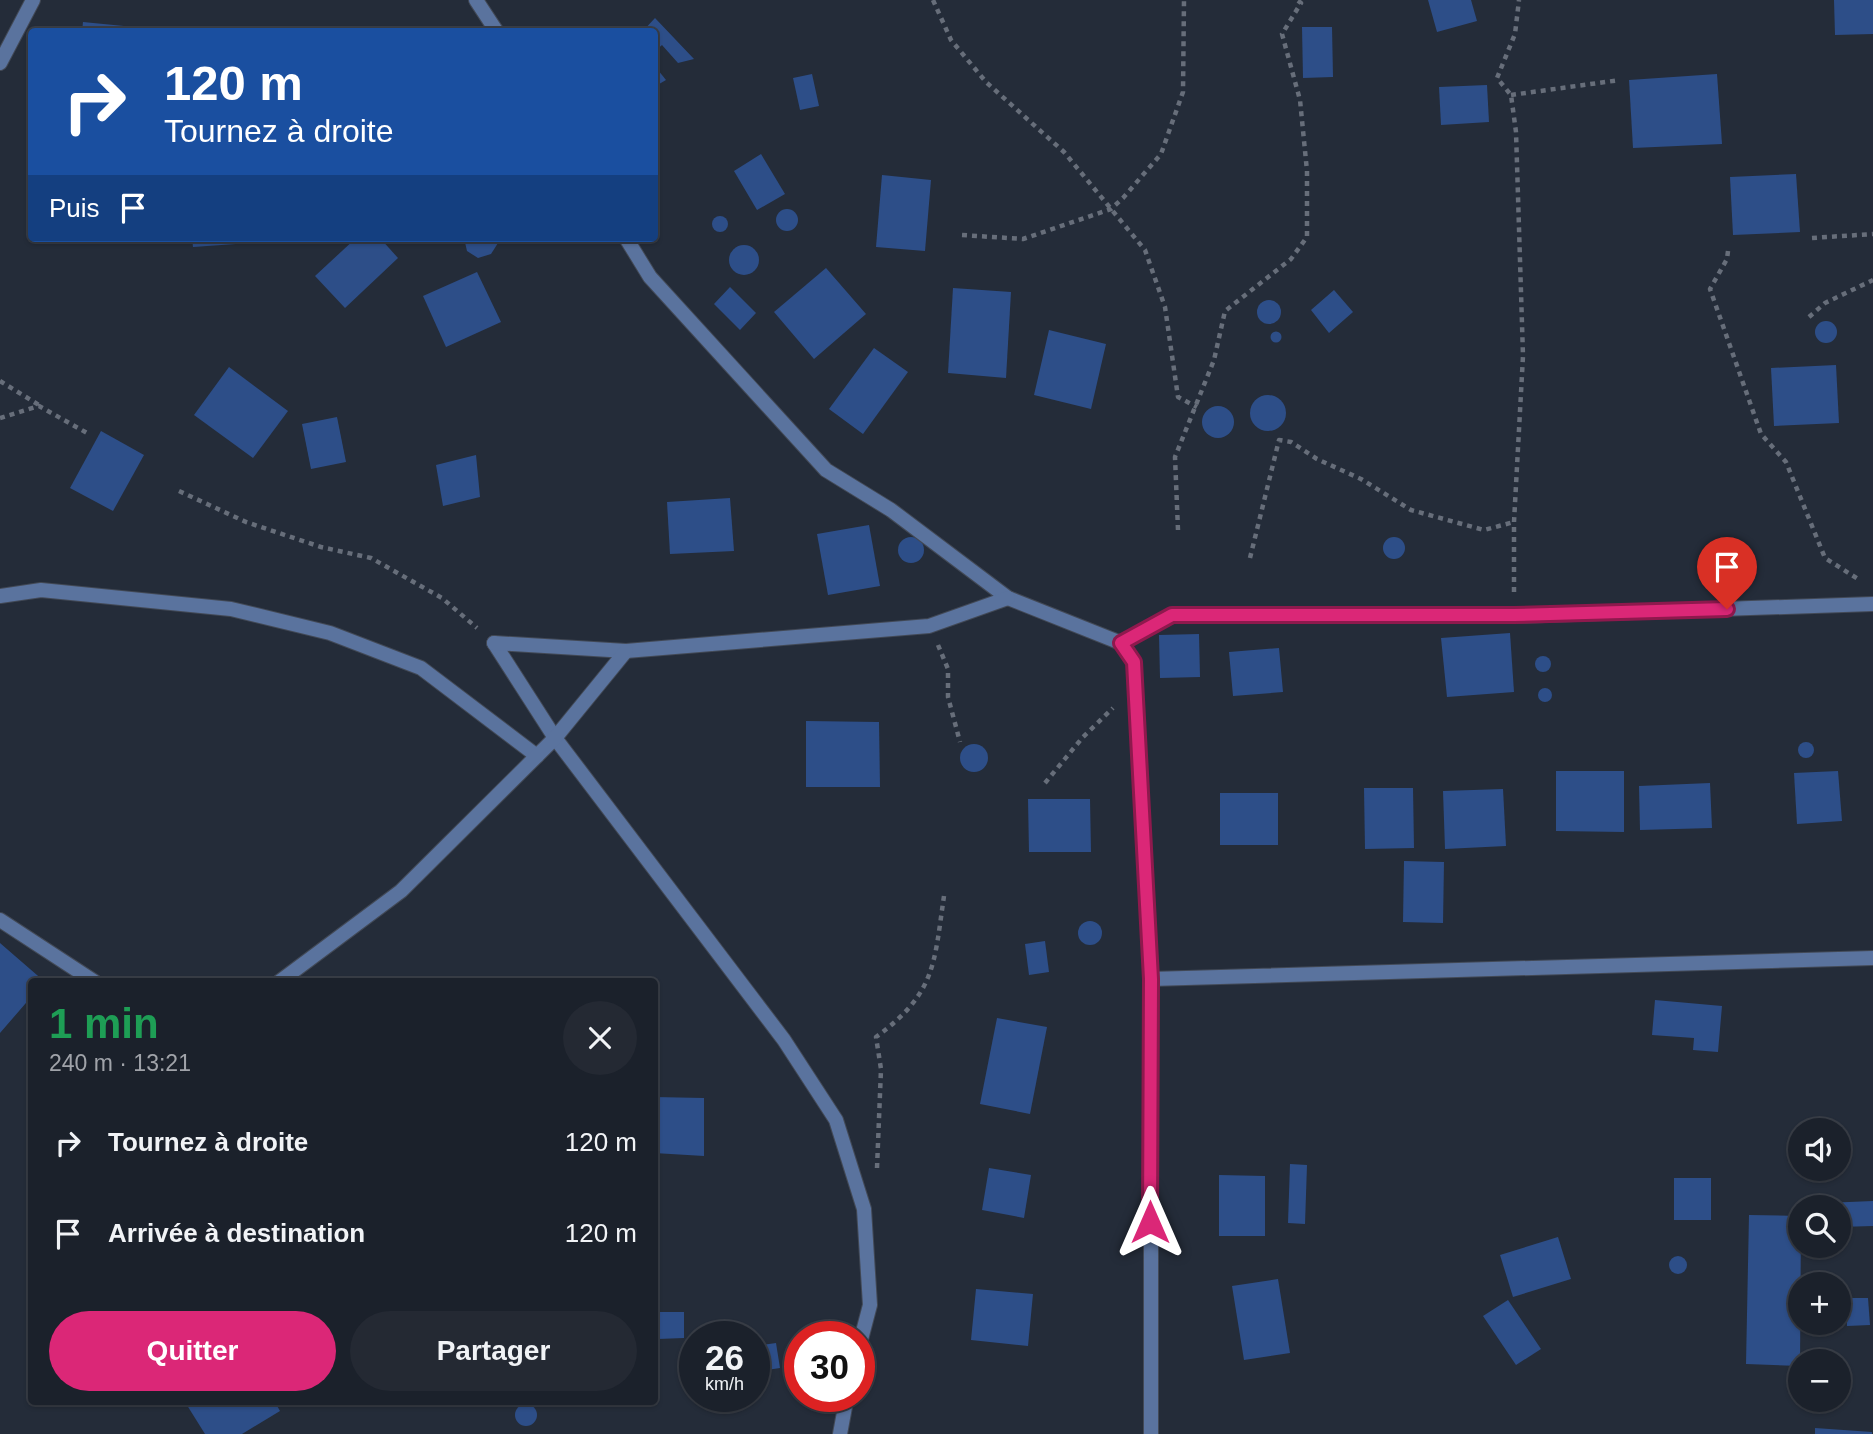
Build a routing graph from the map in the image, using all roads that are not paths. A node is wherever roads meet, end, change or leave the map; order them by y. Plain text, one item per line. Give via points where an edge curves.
1 (33, 0) edge
2 (476, 0) edge
3 (494, 28) edge
4 (0, 62) edge
5 (628, 242) edge
6 (0, 596) edge
7 (1008, 598) junction
8 (1873, 604) edge
9 (1121, 643) junction
10 (626, 651) junction
11 (555, 738) junction
12 (537, 756) junction
13 (0, 919) edge
14 (1873, 958) edge
15 (89, 978) edge
16 (284, 978) edge
17 (1151, 979) junction
18 (866, 1321) edge
19 (844, 1412) edge
20 (840, 1434) edge
21 (1151, 1434) edge

1 - 4 street
2 - 3 street
5 - 7 street via 650,278 826,470 891,510
6 - 12 street via 41,590 232,609 330,633 421,668
7 - 9 street
7 - 10 street via 929,626
8 - 9 street via 1514,615 1172,615
9 - 17 street via 1134,662
10 - 11 street
10 - 11 street via 494,642
11 - 12 street
11 - 18 street via 784,1040 836,1120 864,1209 870,1306
12 - 16 street via 401,891
13 - 15 street
14 - 17 street
17 - 21 street
19 - 20 street

